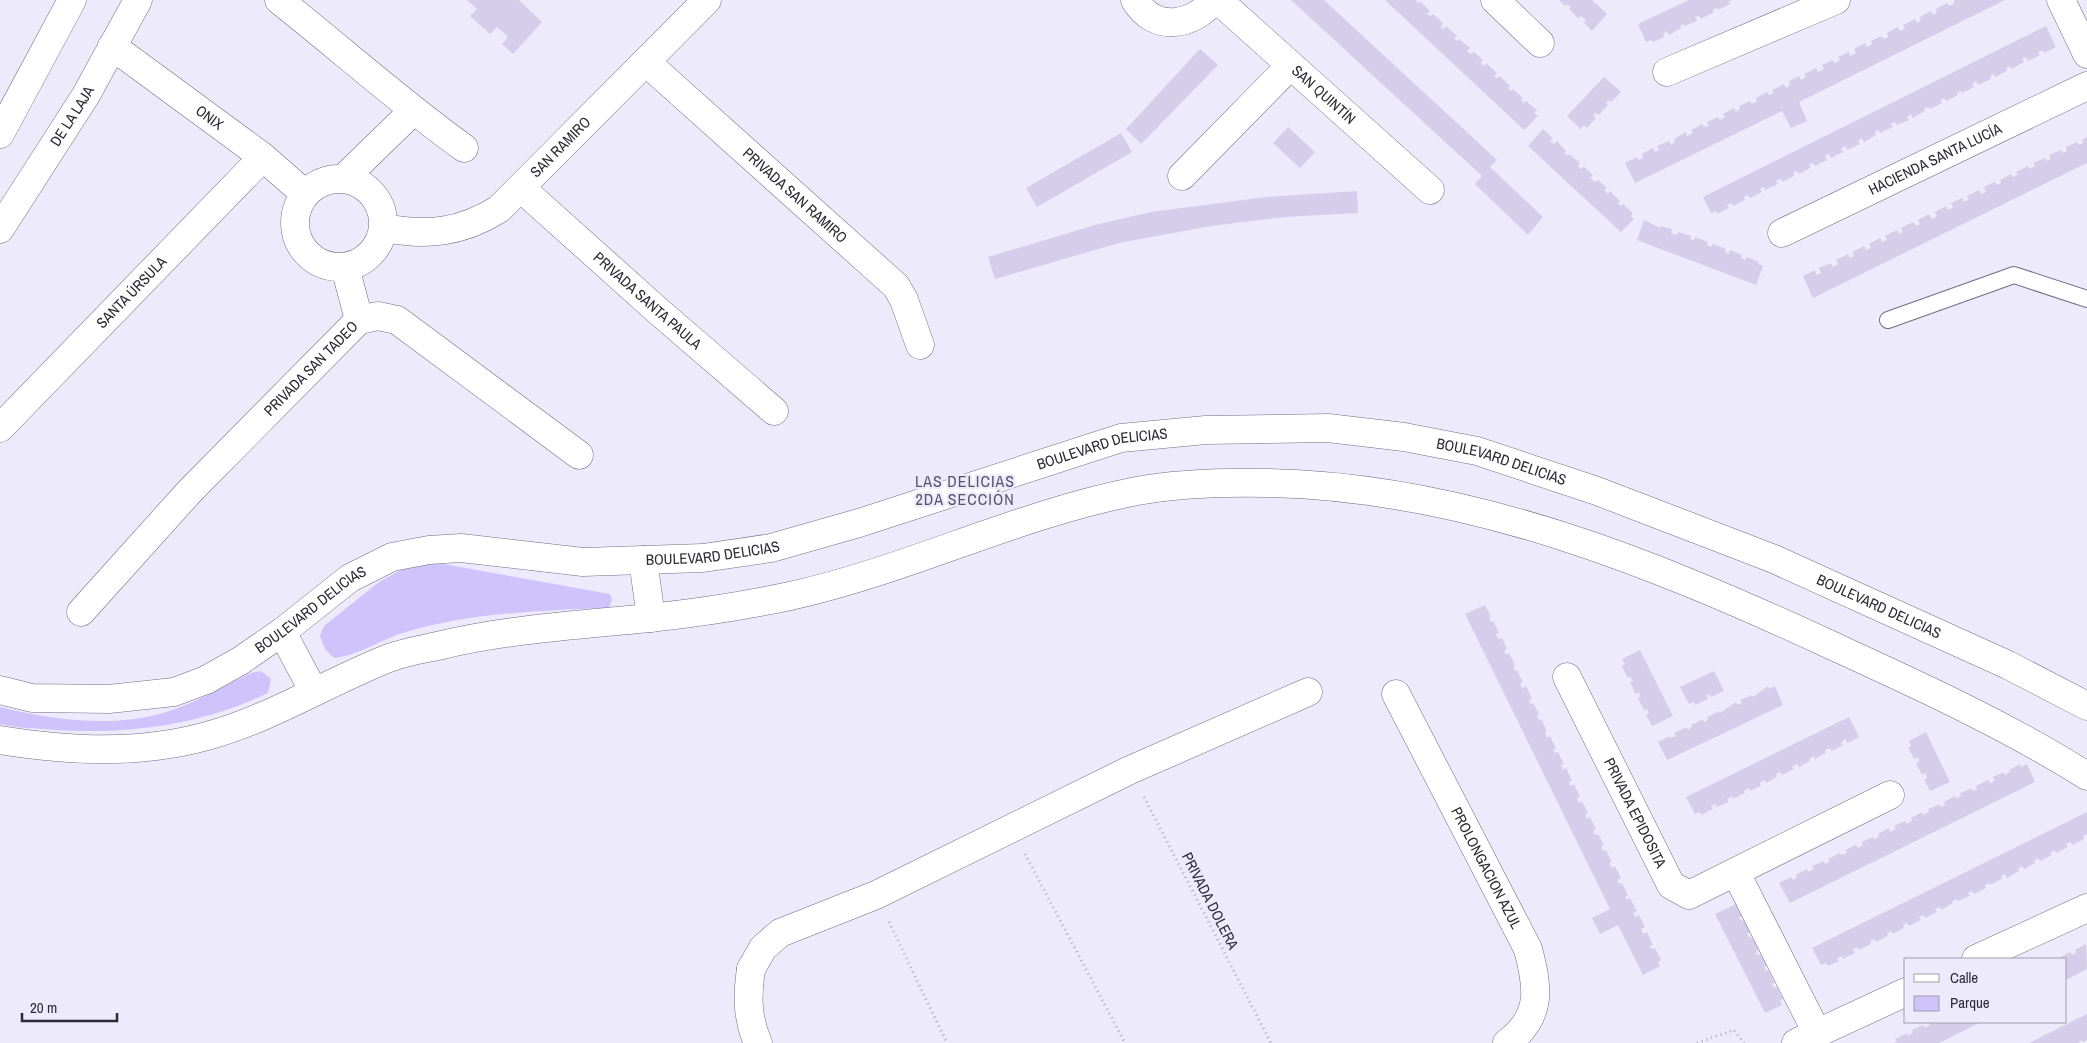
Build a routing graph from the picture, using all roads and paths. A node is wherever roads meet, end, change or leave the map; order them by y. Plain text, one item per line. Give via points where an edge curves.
1 (72, 0) edge
2 (138, 0) edge
3 (279, 0) edge
4 (707, 0) edge
5 (1135, 0) edge
6 (1216, 0) edge
7 (1494, 0) edge
8 (1836, 0) edge
9 (2061, 0) edge
10 (1540, 43) dead end
11 (112, 46) junction
12 (2087, 54) edge
13 (646, 62) junction
14 (1290, 66) junction
15 (1667, 72) dead end
16 (2087, 86) edge
17 (413, 111) junction
18 (0, 134) edge
19 (464, 148) dead end
20 (263, 157) junction
21 (1182, 176) dead end
22 (343, 179) junction
23 (522, 188) junction
24 (1430, 190) dead end
25 (305, 194) junction
26 (383, 228) junction
27 (0, 229) edge
28 (1782, 232) dead end
29 (345, 267) junction
30 (2087, 299) edge
31 (359, 320) junction
32 (1888, 320) dead end
33 (920, 345) dead end
34 (774, 411) dead end
35 (0, 428) edge
36 (579, 455) dead end
37 (644, 560) junction
38 (81, 612) dead end
39 (651, 618) junction
40 (282, 632) junction
41 (1567, 677) dead end
42 (0, 690) edge
43 (314, 692) junction
44 (1308, 692) dead end
45 (1396, 694) dead end
46 (2087, 706) edge
47 (0, 740) edge
48 (1130, 770) junction
49 (2087, 776) edge
50 (1890, 795) dead end
51 (1012, 829) junction
52 (1736, 873) junction
53 (876, 895) junction
54 (2087, 908) edge
55 (1978, 958) edge
56 (1904, 993) edge
57 (1807, 1038) edge
58 (758, 1043) edge
59 (947, 1043) edge
60 (1125, 1043) edge
61 (1270, 1043) edge
62 (1507, 1043) edge
63 (1697, 1043) edge
64 (1744, 1043) edge

1 - 18 street
2 - 11 street, DE LA LAJA
3 - 17 street
4 - 13 street, SAN RAMIRO
5 - 6 street via 1149,15 1163,22 1193,18
6 - 14 street, SAN QUINTÍN
7 - 10 street
8 - 15 street
9 - 12 street
11 - 20 street, ONIX
11 - 27 street, DE LA LAJA via 86,95
13 - 23 street, SAN RAMIRO
13 - 33 street, PRIVADA SAN RAMIRO via 896,286
14 - 21 street
14 - 24 street, SAN QUINTÍN
16 - 28 street, HACIENDA SANTA LUCÍA
17 - 19 street
17 - 22 street
20 - 25 street, ONIX
20 - 35 street, SANTA ÚRSULA
22 - 25 street via 316,185
22 - 26 street via 362,186 377,201
23 - 26 street, SAN RAMIRO via 479,222 446,231 412,233
23 - 34 street, PRIVADA SANTA PAULA
25 - 29 street via 297,207 296,237 315,261 330,267
26 - 29 street via 372,253
29 - 31 street
30 - 32 lane via 2014,275
31 - 36 street, PRIVADA SAN TADEO via 378,316 397,320
31 - 38 street, PRIVADA SAN TADEO via 189,492
37 - 39 street
37 - 40 street, BOULEVARD DELICIAS via 583,562 461,548 392,557 350,578
37 - 46 street, BOULEVARD DELICIAS via 703,558 771,548 859,523 1121,438 1206,430 1328,428 1404,437 1477,451 1597,491 1774,559 2008,665
39 - 43 street via 449,643 394,656
39 - 49 street via 791,595 873,573 963,541 1136,492 1213,482 1321,484 1452,505 1528,524 1654,568 1726,596 1968,708
40 - 42 street, BOULEVARD DELICIAS via 206,680 174,692 109,699 32,698
40 - 43 street
41 - 52 street, PRIVADA EPIDOSITA via 1671,885 1689,895
43 - 47 street via 209,736 161,745 120,750 61,748
44 - 48 street
45 - 62 street, PROLONGACION AZUL via 1528,949 1536,980 1535,1007 1517,1035
48 - 51 street
48 - 61 path, PRIVADA DOLERA
50 - 52 street, PRIVADA EPIDOSITA
51 - 53 street
51 - 60 path
52 - 57 street
53 - 58 street via 780,933 763,948 751,969 747,998 751,1028
53 - 59 path
54 - 55 street
56 - 57 street
63 - 64 path via 1734,1030

